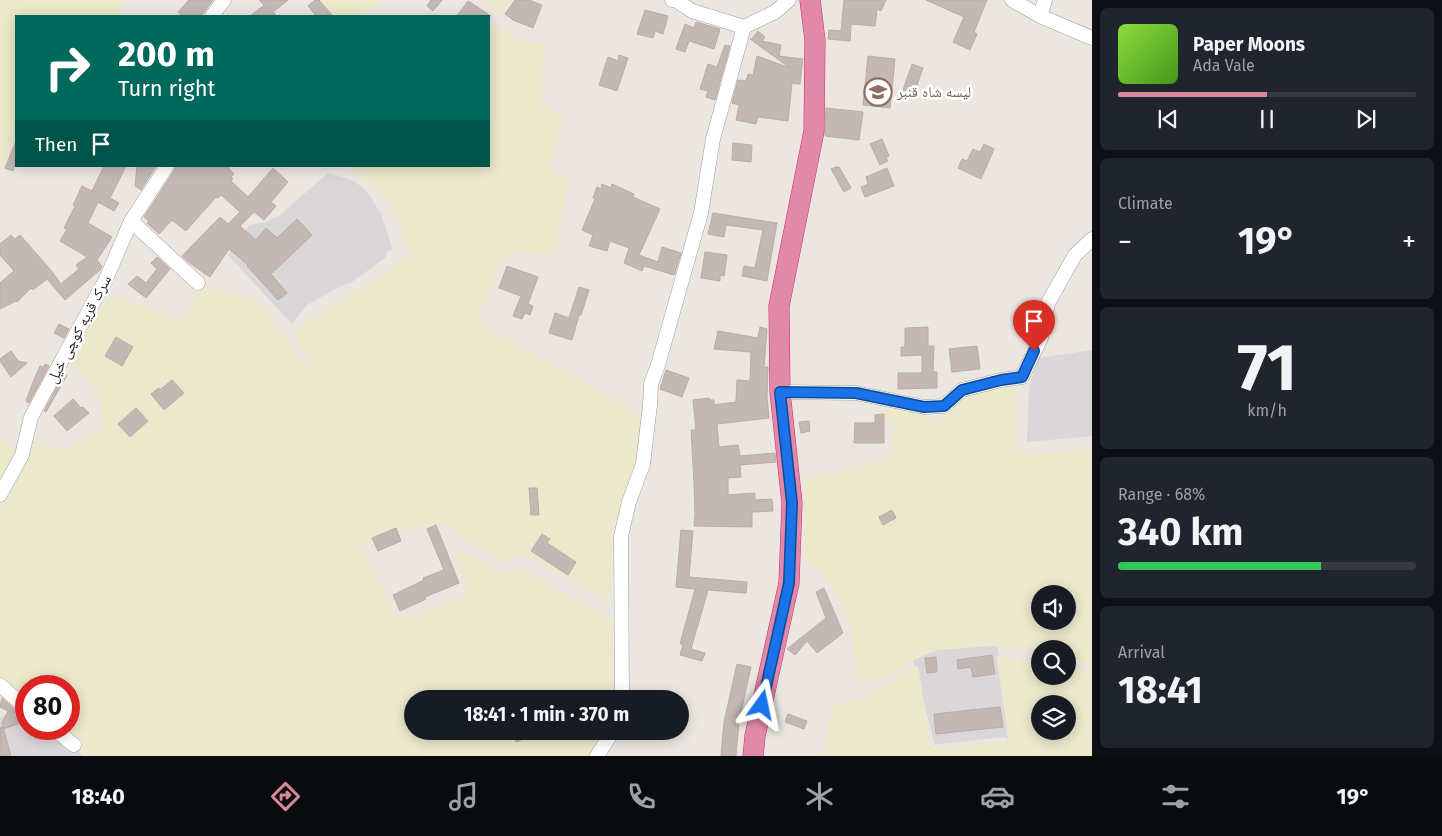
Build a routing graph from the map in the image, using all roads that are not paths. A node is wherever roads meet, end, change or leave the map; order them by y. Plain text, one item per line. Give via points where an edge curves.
1 (224, 0) edge
2 (672, 0) edge
3 (789, 0) edge
4 (810, 0) edge
5 (1012, 0) edge
6 (1045, 0) edge
7 (695, 6) edge
8 (213, 15) edge
9 (1040, 16) junction
10 (744, 27) junction
11 (1092, 38) edge
12 (165, 167) edge
13 (131, 221) junction
14 (1092, 239) edge
15 (198, 283) dead end
16 (780, 392) junction
17 (0, 495) edge
18 (0, 685) edge
19 (622, 690) edge
20 (15, 698) edge
21 (69, 740) edge
22 (607, 740) edge
23 (74, 744) dead end
24 (597, 756) edge
25 (752, 756) edge

1 - 8 street
2 - 7 street
3 - 10 street via 775,12
4 - 16 highway via 814,40 814,131 779,306
5 - 9 street
6 - 9 street
7 - 10 street
9 - 11 street
10 - 19 street via 713,139 701,214 651,384 643,464 621,536
12 - 13 street, سرک قریه کوچی خیل
13 - 15 street
13 - 17 street, سرک قریه کوچی خیل via 106,279 31,417 22,455
14 - 16 street via 1075,255 1048,303 1041,338 1022,377 962,390 944,406 924,407 856,393
16 - 25 highway via 792,503 789,583
18 - 20 street
21 - 23 street
22 - 24 street

